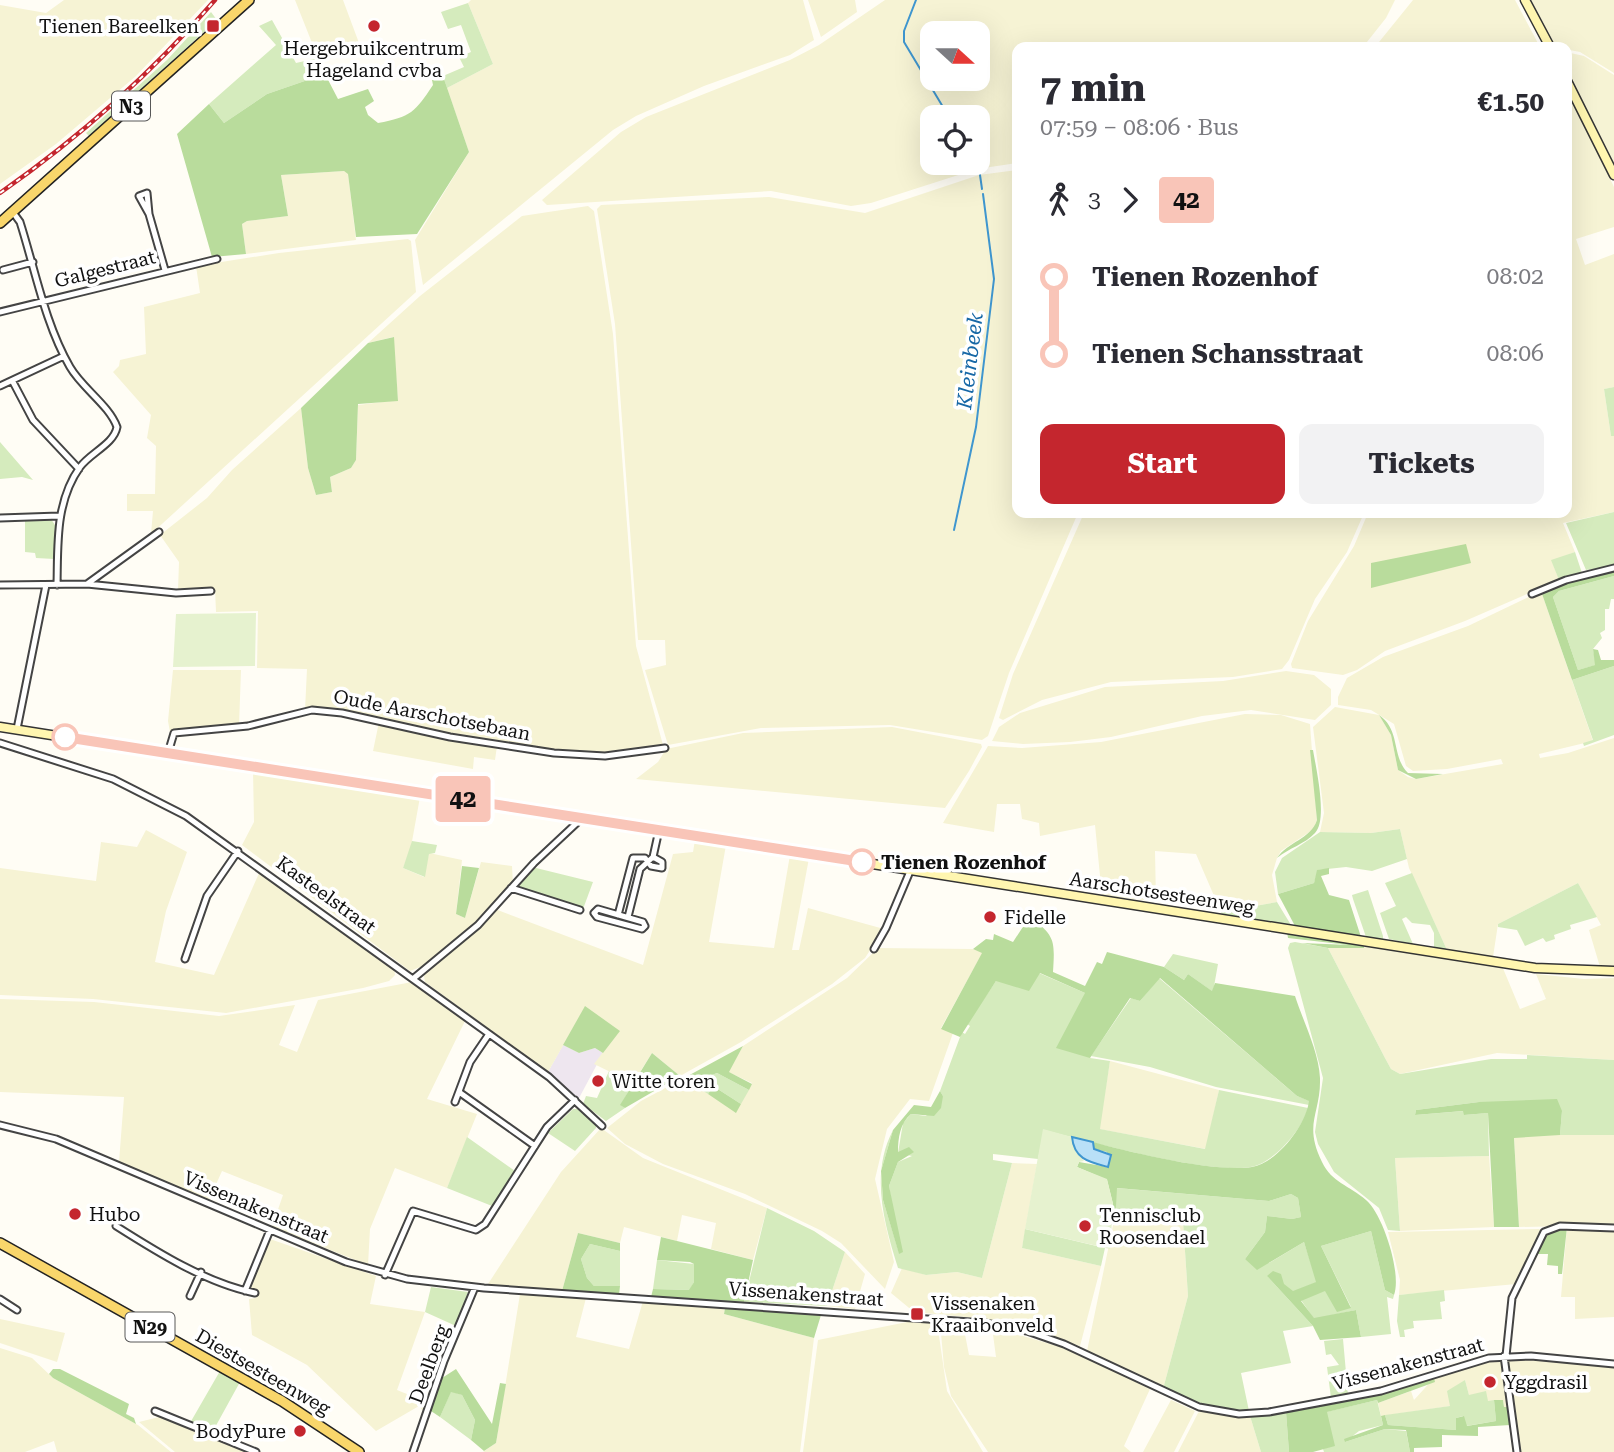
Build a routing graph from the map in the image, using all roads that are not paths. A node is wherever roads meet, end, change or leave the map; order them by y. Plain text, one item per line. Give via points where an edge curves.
1 (249, 0) edge
2 (1525, 0) edge
3 (1547, 42) edge
4 (1572, 91) edge
5 (1614, 175) edge
6 (12, 211) junction
7 (149, 214) dead end
8 (0, 223) edge
9 (217, 259) dead end
10 (33, 262) junction
11 (3, 270) dead end
12 (166, 270) junction
13 (45, 301) junction
14 (0, 313) edge
15 (64, 356) junction
16 (13, 382) junction
17 (0, 386) edge
18 (79, 469) junction
19 (59, 516) junction
20 (0, 518) edge
21 (159, 532) dead end
22 (1614, 568) edge
23 (87, 584) junction
24 (0, 585) edge
25 (57, 585) junction
26 (46, 586) junction
27 (211, 591) dead end
28 (1532, 594) dead end
29 (0, 727) edge
30 (17, 729) junction
31 (0, 743) edge
32 (665, 748) dead end
33 (168, 753) junction
34 (582, 818) junction
35 (659, 830) junction
36 (239, 851) junction
37 (651, 859) junction
38 (911, 869) junction
39 (511, 888) junction
40 (580, 910) dead end
41 (618, 915) junction
42 (628, 917) junction
43 (874, 949) dead end
44 (185, 959) dead end
45 (1614, 971) edge
46 (414, 978) junction
47 (489, 1034) junction
48 (459, 1092) junction
49 (575, 1100) junction
50 (456, 1102) dead end
51 (0, 1125) edge
52 (602, 1126) dead end
53 (535, 1146) junction
54 (116, 1226) dead end
55 (480, 1228) junction
56 (1614, 1228) edge
57 (270, 1230) junction
58 (485, 1234) dead end
59 (0, 1243) edge
60 (201, 1272) junction
61 (385, 1275) junction
62 (475, 1287) junction
63 (245, 1290) junction
64 (255, 1293) dead end
65 (190, 1296) dead end
66 (0, 1299) edge
67 (17, 1311) dead end
68 (1505, 1356) junction
69 (1614, 1364) edge
70 (155, 1411) dead end
71 (256, 1452) edge
72 (359, 1452) edge
73 (413, 1452) edge
74 (1517, 1452) edge

1 - 6 main road, N3
2 - 3 main road
4 - 5 main road
6 - 8 main road, N3
6 - 10 street
7 - 12 street
9 - 12 street, Galgestraat
10 - 11 street
10 - 13 street
12 - 13 street, Galgestraat
13 - 14 street, Galgestraat
13 - 15 street
15 - 16 street
15 - 18 street via 117,427
16 - 17 street
16 - 18 street via 33,419
18 - 19 street
19 - 20 street
19 - 25 street
21 - 23 street
22 - 28 street
23 - 25 street
23 - 27 street via 176,593
24 - 26 street
25 - 26 street
26 - 30 street
29 - 30 main road, Aarschotsesteenweg
30 - 33 main road, Aarschotsesteenweg
31 - 36 street, Kasteelstraat via 113,779 186,816
32 - 33 street, Oude Aarschotsebaan via 605,756 554,752 312,710 241,727 174,733
33 - 34 main road, Aarschotsesteenweg
34 - 35 main road, Aarschotsesteenweg
34 - 39 street
35 - 37 street
35 - 38 main road, Aarschotsesteenweg
36 - 44 street via 207,896
36 - 46 street, Kasteelstraat
37 - 41 street via 633,858
37 - 42 street via 640,869
38 - 43 street
38 - 45 main road, Aarschotsesteenweg via 1535,968
39 - 40 street
39 - 46 street via 478,926
41 - 42 street
41 - 42 street via 594,912 597,917 642,929 645,926
46 - 47 street, Kasteelstraat
47 - 48 street via 470,1062
47 - 49 street, Kasteelstraat
48 - 50 street
48 - 53 street
49 - 52 street, Kasteelstraat
49 - 53 street
51 - 57 street, Vissenakenstraat via 56,1139
53 - 55 street
54 - 60 street
55 - 58 street
55 - 61 street via 469,1229 412,1211
56 - 68 street via 1560,1226 1544,1232 1513,1298
57 - 61 street, Vissenakenstraat
57 - 63 street
59 - 72 main road, Diestsesteenweg / N29 via 282,1401
60 - 63 street
60 - 65 street
61 - 62 street, Vissenakenstraat
62 - 68 street, Vissenakenstraat via 985,1323 1027,1331 1073,1348 1199,1407 1239,1414 1368,1394 1469,1362
62 - 73 street, Deelberg
63 - 64 street
66 - 67 street
68 - 69 street, Vissenakenstraat
68 - 74 street
70 - 71 street

